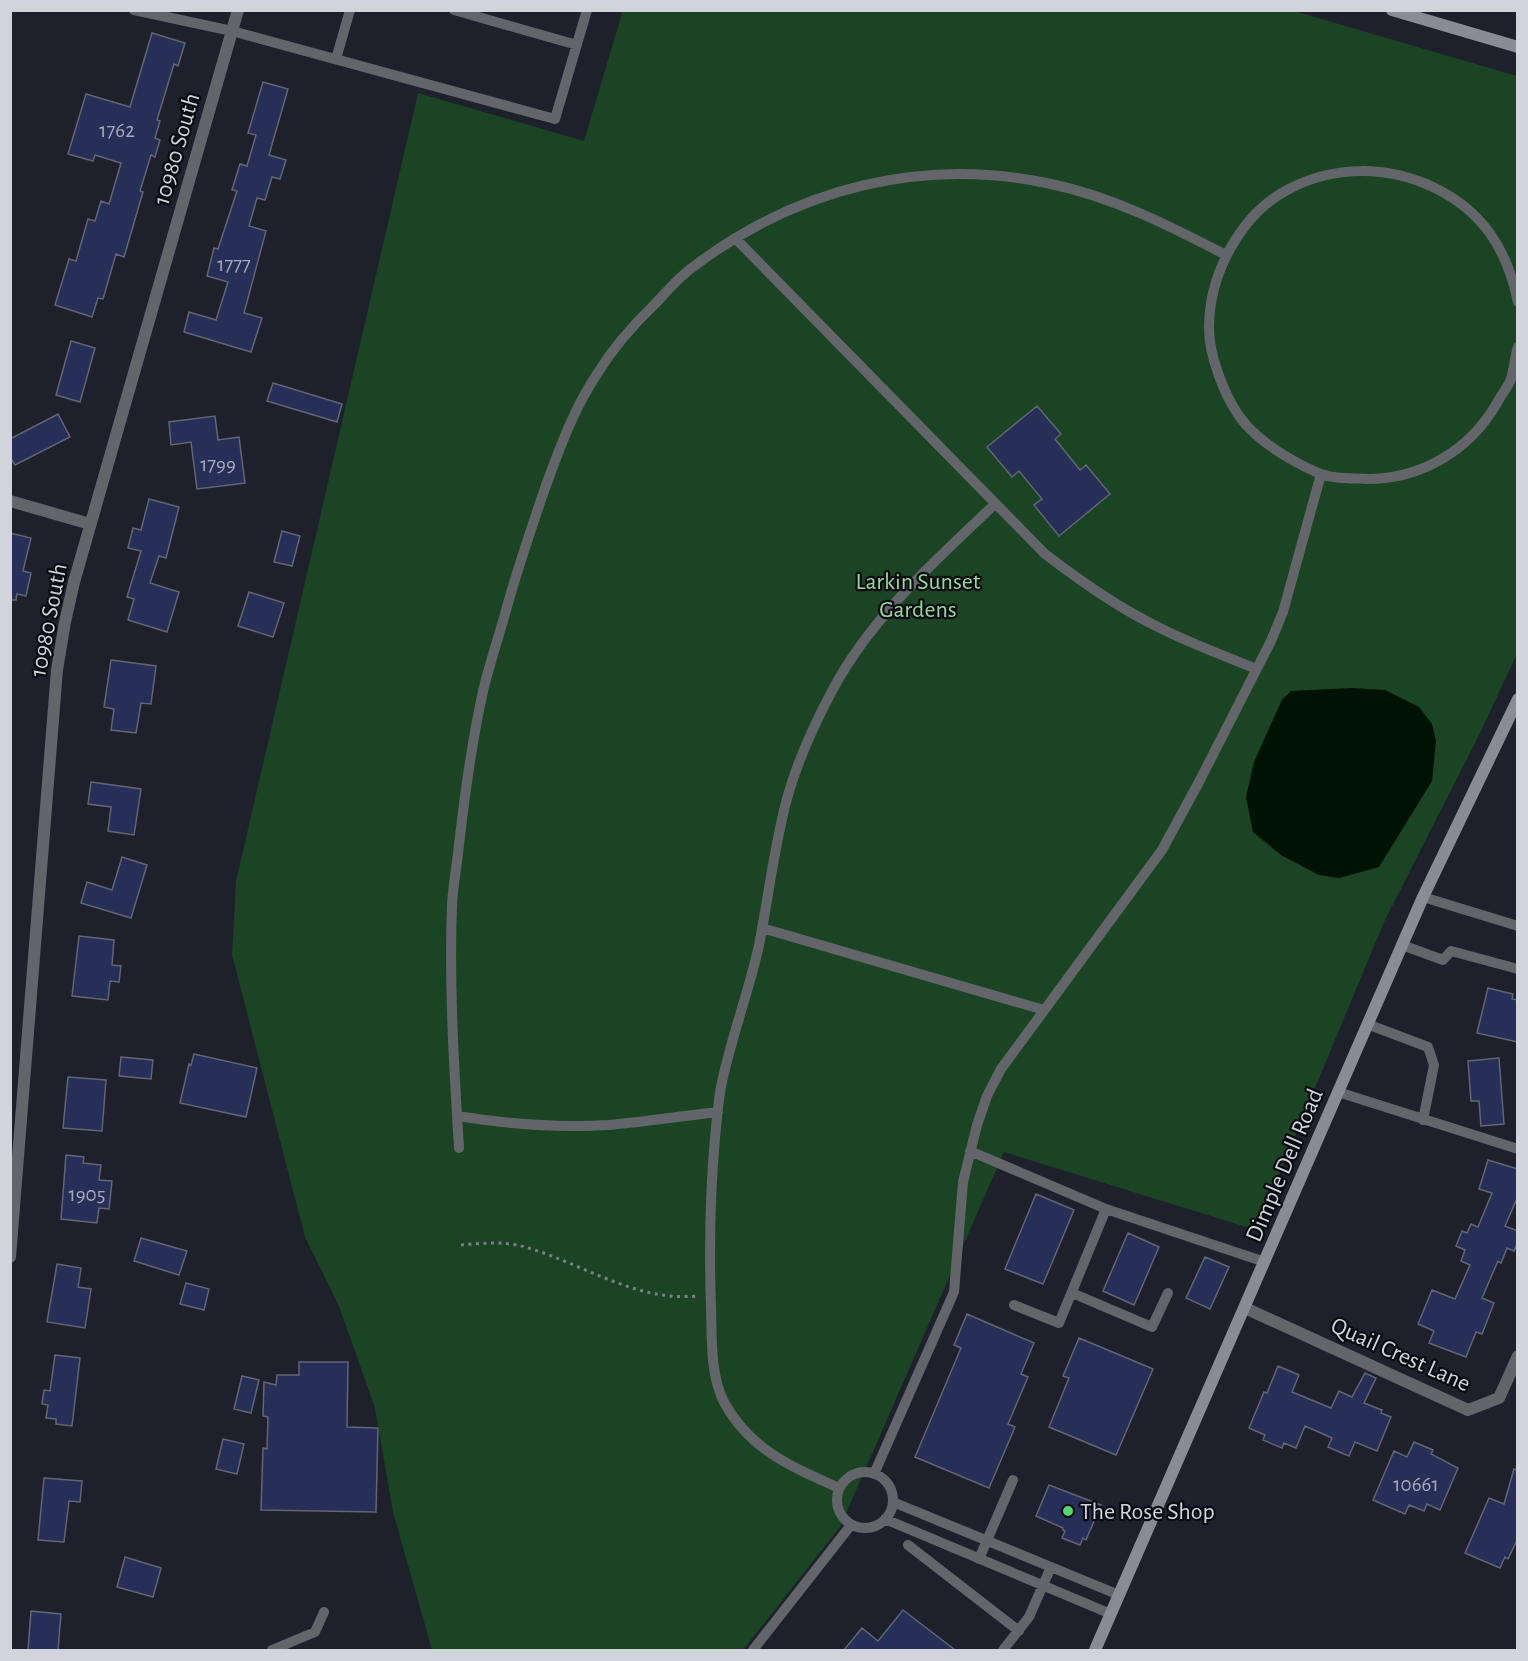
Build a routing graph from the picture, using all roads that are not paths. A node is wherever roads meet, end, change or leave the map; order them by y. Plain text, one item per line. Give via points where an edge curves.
1 (134, 10) edge
2 (238, 10) edge
3 (350, 10) edge
4 (454, 10) edge
5 (587, 10) edge
6 (1392, 10) edge
7 (232, 31) junction
8 (577, 45) junction
9 (1518, 47) edge
10 (336, 59) junction
11 (735, 238) junction
12 (1226, 255) junction
13 (1518, 302) edge
14 (1518, 347) edge
15 (1321, 474) junction
16 (10, 501) edge
17 (995, 504) junction
18 (90, 524) junction
19 (1256, 669) junction
20 (1518, 699) edge
21 (1423, 897) junction
22 (1518, 926) edge
23 (762, 928) junction
24 (1402, 945) junction
25 (1518, 969) edge
26 (1044, 1010) junction
27 (1367, 1024) junction
28 (1338, 1092) junction
29 (717, 1112) junction
30 (457, 1116) junction
31 (1423, 1120) junction
32 (459, 1148) dead end
33 (1518, 1149) edge
34 (970, 1151) junction
35 (1106, 1209) junction
36 (10, 1257) edge
37 (1265, 1262) junction
38 (1072, 1293) junction
39 (1168, 1293) dead end
40 (1014, 1305) dead end
41 (1245, 1308) junction
42 (1518, 1356) edge
43 (874, 1474) junction
44 (1013, 1480) dead end
45 (839, 1488) junction
46 (893, 1502) junction
47 (926, 1516) junction
48 (885, 1519) junction
49 (851, 1525) junction
50 (918, 1533) junction
51 (987, 1541) junction
52 (908, 1545) dead end
53 (979, 1559) junction
54 (1051, 1567) junction
55 (1042, 1585) junction
56 (1119, 1595) junction
57 (324, 1612) dead end
58 (1111, 1614) junction
59 (1018, 1631) junction
60 (272, 1650) edge
61 (753, 1650) edge
62 (1003, 1650) edge
63 (1095, 1650) edge

1 - 7 lane
2 - 7 street, 10980 South
3 - 10 lane
4 - 8 lane
5 - 8 lane
6 - 9 street
7 - 10 lane
7 - 18 street, 10980 South
8 - 10 lane via 555,119
11 - 12 lane via 789,209 845,189 877,181 966,173 1052,184 1095,196 1136,211
11 - 17 lane
11 - 30 lane via 690,268 615,346 596,375 564,436 515,579 484,686 466,780 452,903 451,1017
12 - 13 lane via 1247,223 1289,189 1324,176 1386,172 1412,177 1473,212 1502,252
12 - 15 lane via 1214,290 1209,328 1213,359 1224,389 1237,413 1264,442
14 - 15 lane via 1510,380 1489,417 1464,445 1406,475 1378,479
15 - 19 lane via 1283,612
16 - 18 street
17 - 19 lane via 1045,554 1086,585 1161,629
17 - 23 lane via 901,596 865,640 833,689 789,792
18 - 36 street, 10980 South via 57,670
19 - 26 lane via 1162,850
20 - 21 street, Dimple Dell Road
21 - 22 lane
21 - 24 street, Dimple Dell Road
23 - 26 lane
23 - 29 lane
24 - 25 lane via 1443,960 1450,951
24 - 27 street, Dimple Dell Road
26 - 34 lane via 1001,1069 987,1096
27 - 28 street, Dimple Dell Road
27 - 31 lane via 1428,1047 1434,1065
28 - 31 lane
28 - 37 street, Dimple Dell Road
29 - 30 lane via 608,1125 550,1126
29 - 45 lane via 709,1246 712,1344 723,1399 751,1439 796,1469
30 - 32 lane
31 - 33 lane
34 - 35 lane
34 - 43 lane via 963,1182 954,1292
35 - 37 lane
35 - 38 lane
37 - 41 street, Dimple Dell Road
38 - 39 lane via 1152,1327
38 - 40 lane via 1059,1323
41 - 42 street, Quail Crest Lane via 1468,1410 1499,1398
41 - 56 street, Dimple Dell Road
43 - 45 lane via 856,1474
43 - 46 lane via 888,1485
44 - 51 lane
45 - 49 lane via 839,1511
46 - 47 lane
46 - 48 lane
47 - 50 lane
47 - 51 lane
48 - 49 lane via 869,1528
48 - 50 lane
49 - 61 lane
50 - 53 lane
51 - 53 lane
51 - 54 lane
52 - 59 lane
53 - 55 lane
54 - 55 lane
54 - 56 lane
55 - 58 lane
55 - 59 lane via 1029,1617
56 - 58 street, Dimple Dell Road
57 - 60 lane via 315,1632
58 - 63 street, Dimple Dell Road
59 - 62 lane

